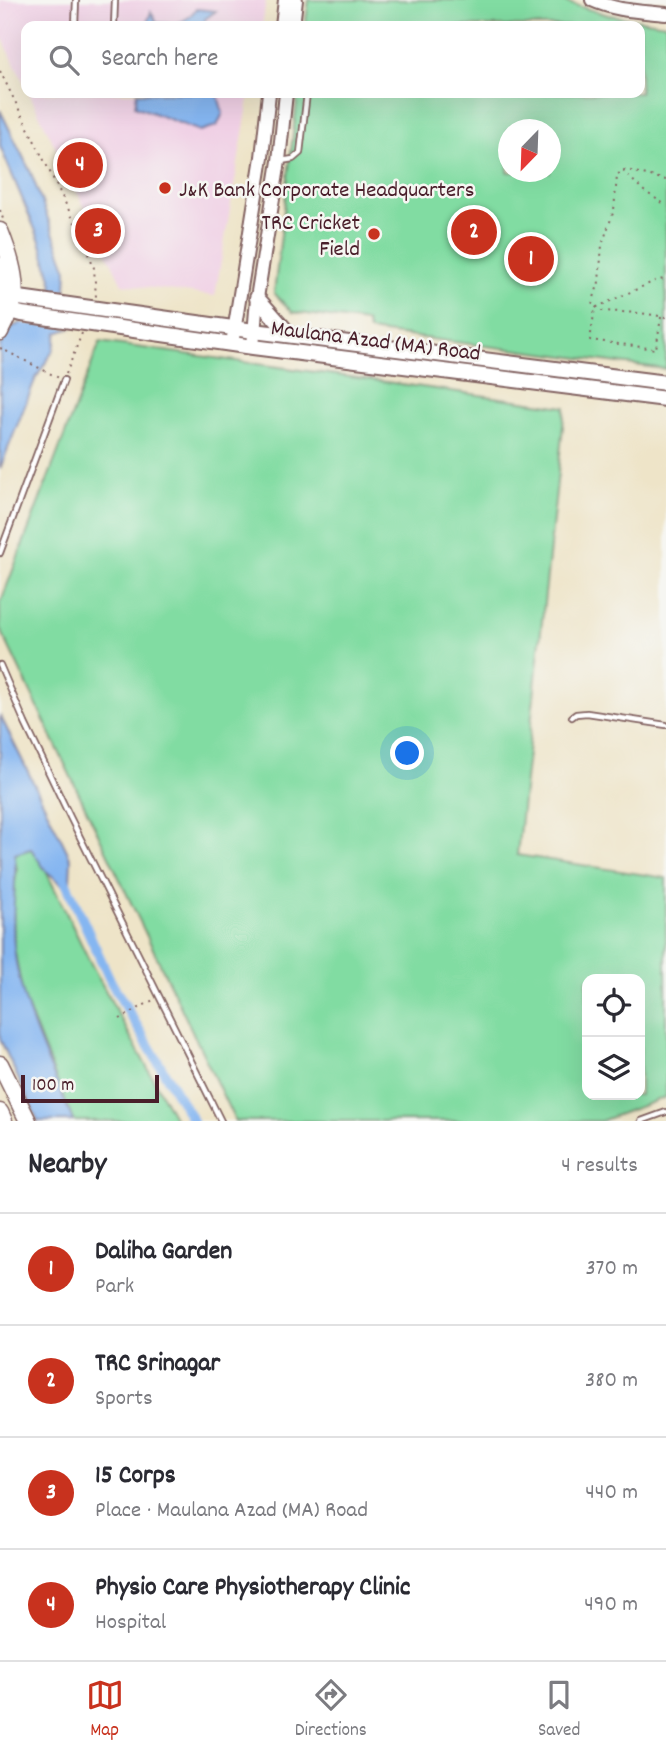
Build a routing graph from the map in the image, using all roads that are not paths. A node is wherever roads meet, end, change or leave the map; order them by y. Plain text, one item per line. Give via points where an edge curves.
1 (76, 0) edge
2 (115, 0) edge
3 (279, 0) edge
4 (285, 0) edge
5 (296, 0) edge
6 (592, 0) edge
7 (628, 3) edge
8 (666, 13) edge
9 (75, 21) edge
10 (114, 21) edge
11 (277, 21) edge
12 (283, 21) edge
13 (294, 21) edge
14 (268, 98) edge
15 (276, 98) edge
16 (285, 98) edge
17 (306, 98) edge
18 (272, 137) junction
19 (262, 157) junction
20 (279, 160) junction
21 (0, 231) edge
22 (0, 266) edge
23 (257, 298) junction
24 (11, 305) edge
25 (254, 331) junction
26 (0, 332) edge
27 (234, 335) junction
28 (290, 335) junction
29 (253, 347) junction
30 (64, 380) road end
31 (666, 383) edge
32 (666, 399) edge
33 (0, 553) edge
34 (0, 665) edge
35 (572, 717) dead end
36 (666, 725) edge
37 (0, 1064) edge
38 (0, 1112) edge
39 (666, 1112) edge
40 (5, 1121) edge
41 (28, 1121) edge
42 (221, 1121) edge
43 (641, 1121) edge

1 - 9 lane
2 - 10 lane
3 - 11 main road
4 - 12 main road
5 - 13 main road
6 - 7 main road via 627,11
7 - 8 main road
14 - 19 main road
15 - 18 main road
16 - 20 main road
17 - 20 lane via 300,153
18 - 19 main road
18 - 20 main road
19 - 27 main road
20 - 23 main road
21 - 24 highway via 13,274
22 - 24 highway
23 - 25 main road
23 - 28 main road
24 - 26 highway
24 - 27 main road, Maulana Azad (MA) Road
25 - 27 main road, Maulana Azad (MA) Road
25 - 28 main road, Maulana Azad (MA) Road
25 - 29 main road
27 - 29 main road, Maulana Azad (MA) Road
28 - 31 main road, Maulana Azad (MA) Road
29 - 32 main road, Maulana Azad (MA) Road
30 - 33 lane
34 - 42 lane
35 - 36 lane via 587,713
37 - 41 highway
38 - 40 highway
39 - 43 lane

